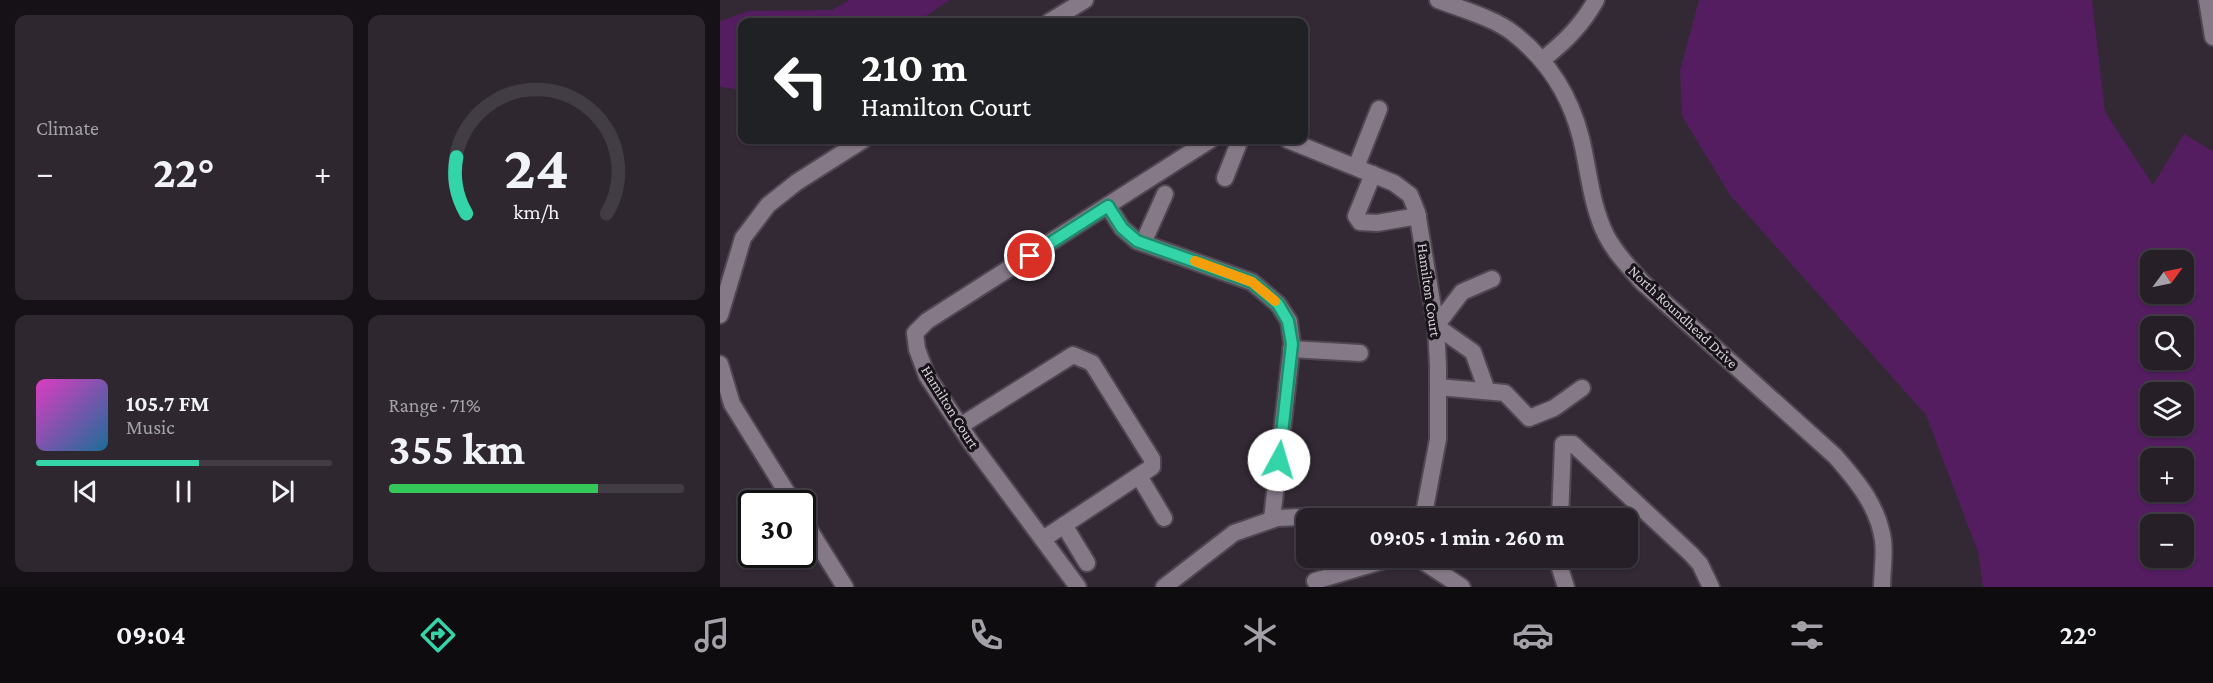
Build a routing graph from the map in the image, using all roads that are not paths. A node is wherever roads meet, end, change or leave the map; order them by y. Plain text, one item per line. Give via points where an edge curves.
1 (1085, 0) edge
2 (1438, 0) edge
3 (1596, 0) edge
4 (2207, 0) edge
5 (1065, 5) edge
6 (1053, 18) edge
7 (2213, 37) edge
8 (1542, 60) junction
9 (1379, 109) dead end
10 (857, 144) edge
11 (1204, 144) edge
12 (1238, 144) edge
13 (1298, 144) edge
14 (1356, 167) junction
15 (1373, 174) junction
16 (1225, 178) dead end
17 (1165, 194) dead end
18 (1108, 206) junction
19 (1418, 216) junction
20 (1143, 243) junction
21 (726, 271) edge
22 (1492, 279) dead end
23 (720, 315) edge
24 (1436, 326) junction
25 (1291, 349) junction
26 (1360, 352) dead end
27 (720, 364) edge
28 (1438, 387) junction
29 (1582, 388) dead end
30 (1487, 391) junction
31 (960, 426) junction
32 (1139, 476) junction
33 (785, 490) edge
34 (1425, 508) edge
35 (1560, 508) edge
36 (1164, 518) dead end
37 (1296, 518) edge
38 (1272, 519) junction
39 (1064, 525) junction
40 (1043, 539) junction
41 (816, 540) edge
42 (1088, 563) dead end
43 (1359, 568) edge
44 (1434, 568) edge
45 (1560, 568) edge
46 (1315, 581) dead end
47 (845, 587) edge
48 (1078, 587) edge
49 (1164, 587) edge
50 (1462, 587) edge
51 (1566, 587) edge
52 (1711, 587) edge
53 (1882, 587) edge

1 - 5 street
2 - 8 street, North Roundhead Drive via 1512,32
3 - 8 street via 1567,40
4 - 7 street
5 - 6 street
8 - 53 street, North Roundhead Drive via 1563,87 1581,137 1593,202 1606,235 1623,262 1835,456 1858,482 1874,509 1883,541
9 - 14 street
10 - 21 street via 768,205 743,238
11 - 18 street, Hamilton Court
12 - 16 street
13 - 14 street, Hamilton Court
14 - 15 street, Hamilton Court
15 - 19 street, Hamilton Court via 1410,195
15 - 19 street via 1356,216 1360,222
17 - 20 street
18 - 20 street via 1122,228
18 - 31 street, Hamilton Court via 927,321 915,333 927,376
19 - 24 street, Hamilton Court
20 - 25 street via 1252,282 1278,304 1288,321
21 - 23 street
22 - 24 street via 1462,292
24 - 28 street, Hamilton Court
24 - 30 street via 1473,352
25 - 26 street
25 - 38 street
27 - 33 street via 732,404
28 - 30 street
28 - 34 street, Hamilton Court via 1437,439
29 - 30 street via 1554,408 1529,418 1505,393
31 - 32 street via 1073,355 1092,363 1152,459 1152,467
31 - 40 street, Hamilton Court
32 - 36 street
32 - 39 street
35 - 52 street via 1563,444 1573,444 1691,554
37 - 38 street
38 - 49 street via 1234,532
39 - 40 street
39 - 42 street
40 - 48 street, Hamilton Court
41 - 47 street
43 - 46 street
44 - 50 street
45 - 51 street

